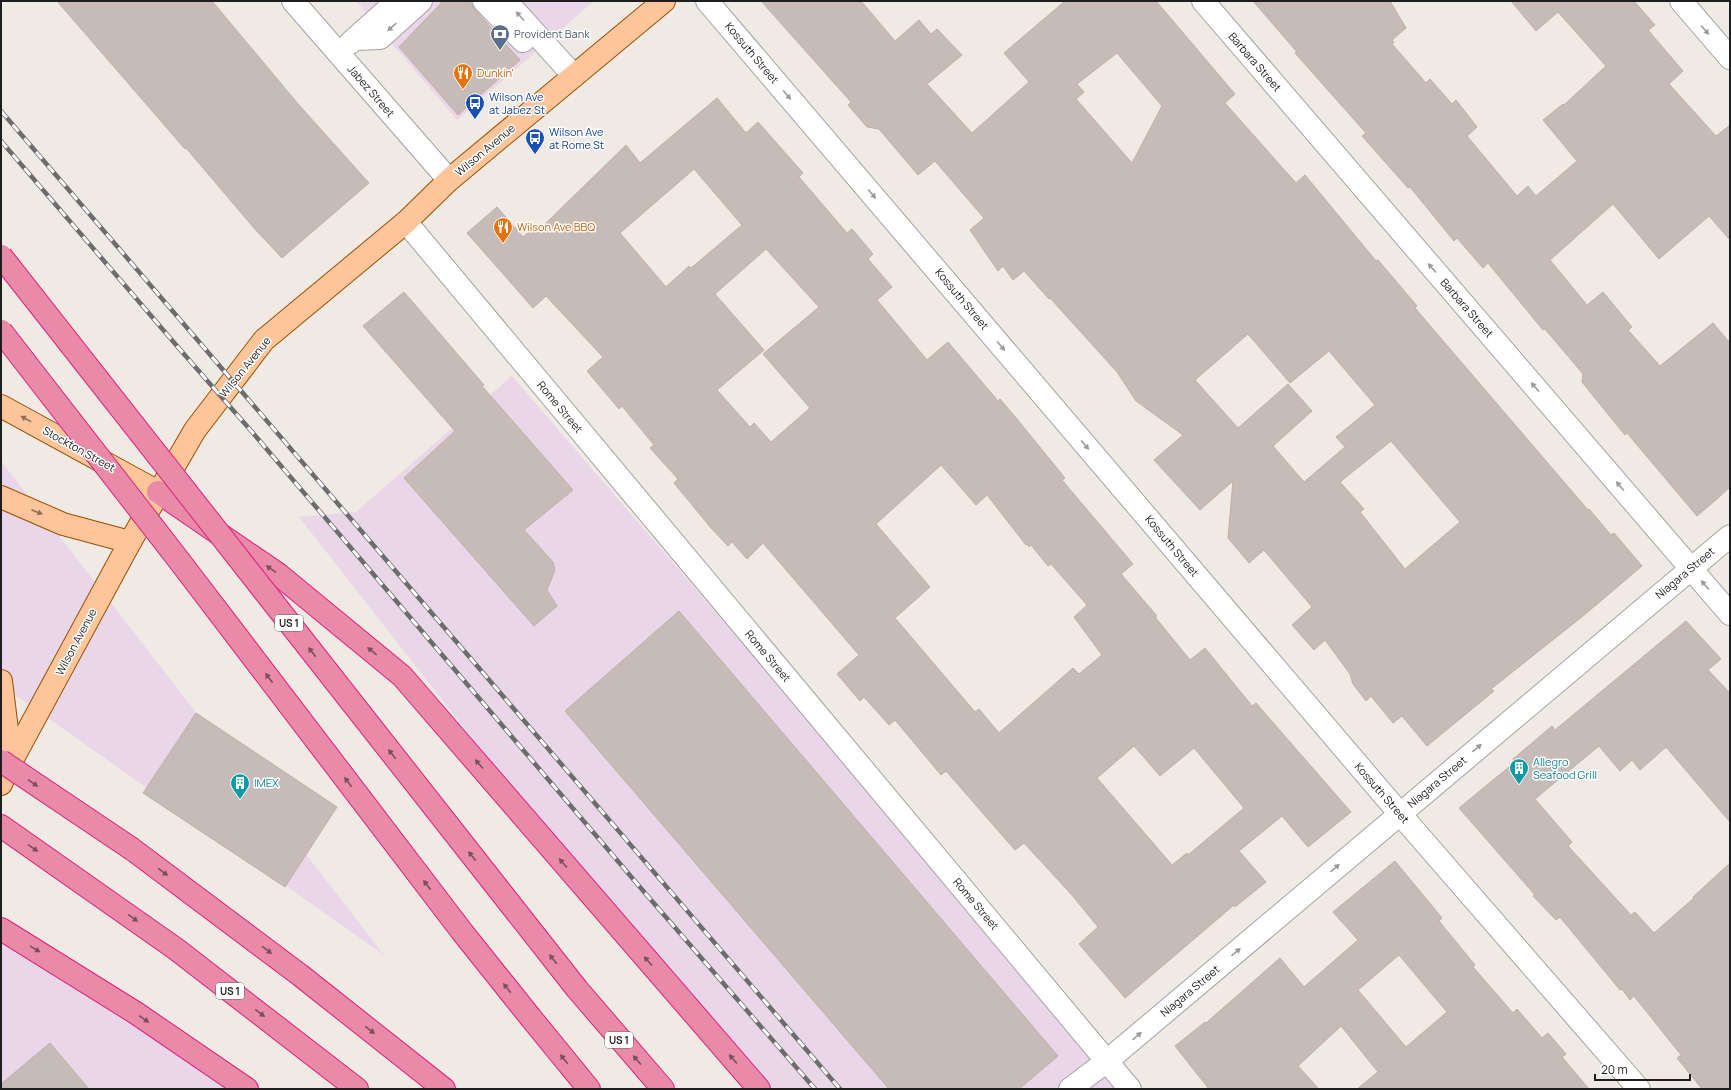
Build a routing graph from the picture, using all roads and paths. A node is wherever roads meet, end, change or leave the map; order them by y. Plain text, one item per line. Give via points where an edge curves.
1 (293, 1) edge
2 (397, 1) edge
3 (421, 1) edge
4 (484, 1) edge
5 (506, 1) edge
6 (664, 1) edge
7 (707, 1) edge
8 (1203, 1) edge
9 (1681, 1) edge
10 (355, 39) junction
11 (338, 52) junction
12 (1730, 58) edge
13 (558, 59) junction
14 (574, 76) junction
15 (449, 180) junction
16 (406, 222) junction
17 (1, 256) edge
18 (1, 331) edge
19 (1, 406) edge
20 (158, 492) junction
21 (1, 497) edge
22 (1730, 536) edge
23 (130, 542) junction
24 (1691, 568) junction
25 (1730, 614) edge
26 (1, 681) edge
27 (6, 762) edge
28 (1, 784) edge
29 (1400, 814) junction
30 (1, 826) edge
31 (1, 929) edge
32 (1107, 1061) junction
33 (246, 1089) edge
34 (357, 1089) edge
35 (444, 1089) edge
36 (590, 1089) edge
37 (663, 1089) edge
38 (759, 1089) edge
39 (1070, 1089) edge
40 (1130, 1089) edge
41 (1639, 1089) edge

1 - 11 street, Jabez Street
2 - 10 street
3 -> 10 street via 380,38
4 - 13 street via 544,62
13 -> 5 street
6 - 14 main road, Wilson Avenue
7 -> 29 street, Kossuth Street
24 -> 8 street, Barbara Street
9 -> 12 street
10 - 11 street
11 - 15 street, Jabez Street
13 - 14 street
14 - 15 main road, Wilson Avenue
15 - 16 main road, Wilson Avenue
16 - 20 main road, Wilson Avenue via 264,340 195,430
16 - 32 street, Rome Street
37 -> 17 highway, US 1, bridge via 577,989
36 -> 18 highway, bridge via 463,933
20 -> 19 main road, Stockton Street
20 - 23 main road, Wilson Avenue
38 -> 20 highway via 402,676 278,574
21 -> 23 main road via 64,524
22 - 24 street, Niagara Street
23 - 27 main road, Wilson Avenue
25 -> 24 street, Barbara Street
29 -> 24 street, Niagara Street
26 - 27 main road
27 - 28 main road, Wilson Avenue
27 -> 35 highway, bridge via 132,849 294,970
32 -> 29 street, Niagara Street
29 - 41 street, Kossuth Street
30 -> 34 highway, US 1 via 176,949
31 -> 33 highway via 136,1013
32 - 39 street, Niagara Street
32 - 40 street, Rome Street

